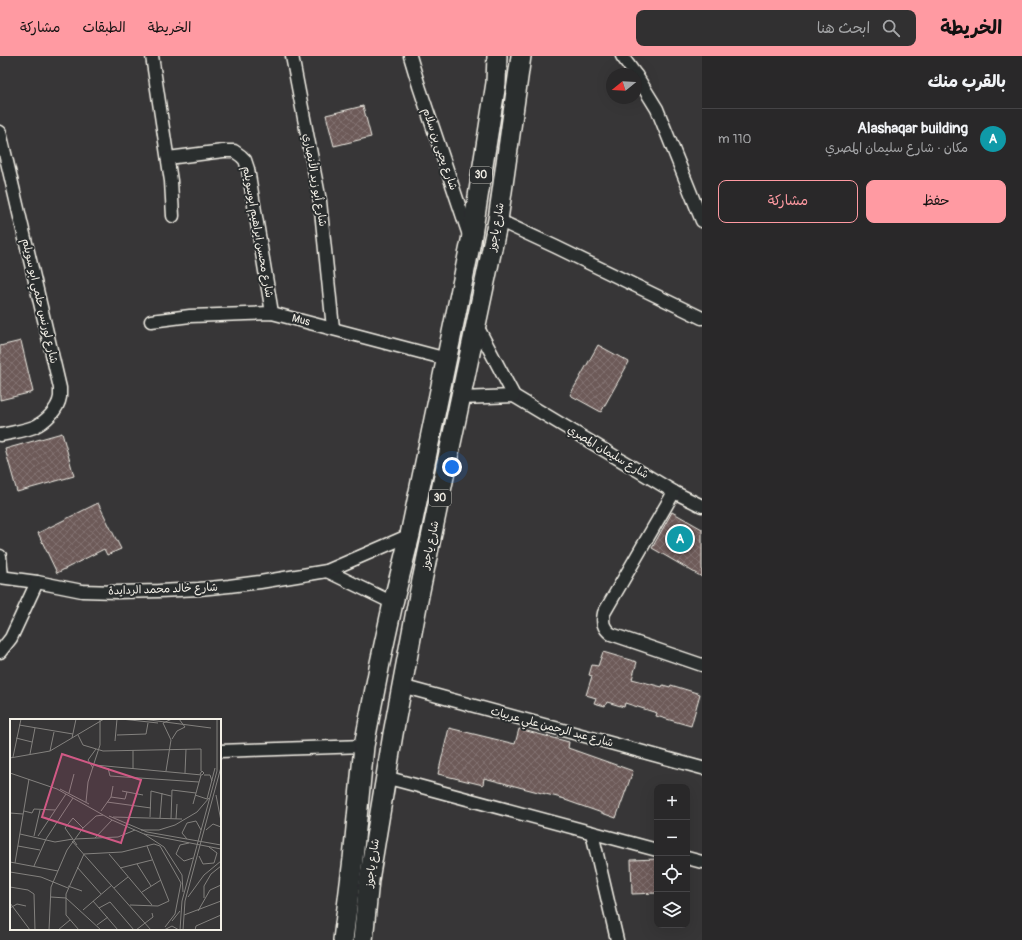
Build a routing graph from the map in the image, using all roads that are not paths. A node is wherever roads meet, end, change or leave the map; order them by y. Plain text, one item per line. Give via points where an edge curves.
1 (152, 56) edge
2 (292, 56) edge
3 (410, 56) edge
4 (497, 56) edge
5 (521, 56) edge
6 (622, 56) edge
7 (631, 68) edge
8 (642, 84) edge
9 (0, 132) edge
10 (168, 158) junction
11 (173, 216) dead end
12 (498, 220) junction
13 (702, 221) edge
14 (471, 241) junction
15 (272, 313) junction
16 (702, 318) edge
17 (151, 321) dead end
18 (476, 324) junction
19 (333, 328) junction
20 (447, 359) junction
21 (514, 396) junction
22 (461, 398) junction
23 (0, 435) edge
24 (674, 492) junction
25 (702, 506) edge
26 (410, 535) junction
27 (0, 556) edge
28 (327, 571) junction
29 (1, 577) edge
30 (37, 582) junction
31 (393, 603) junction
32 (0, 652) edge
33 (702, 665) edge
34 (401, 686) junction
35 (364, 746) junction
36 (221, 751) edge
37 (702, 768) edge
38 (385, 776) junction
39 (592, 833) junction
40 (654, 849) edge
41 (690, 859) edge
42 (702, 862) edge
43 (343, 940) edge
44 (363, 940) edge
45 (617, 940) edge

1 - 10 street
2 - 19 street, شارع أبو زيد الأنصاري via 320,201
3 - 14 street, شارع يحيى بن سلام
4 - 14 main road, شارع ياجوز / 30 via 496,83
5 - 12 main road, شارع ياجوز / 30
6 - 7 street
8 - 13 street via 657,109
9 - 23 street, شارع لورنس حلمي ابو سويلم via 60,388 60,398 44,421 34,427
10 - 11 street
10 - 15 street, شارع محسن ابراهيم ابوسويلم via 223,151 234,152 245,160
12 - 16 street
12 - 18 main road, شارع ياجوز / 30
14 - 20 main road, شارع ياجوز / 30
15 - 17 street, Mus via 190,316
15 - 19 street, Mus
18 - 21 street
18 - 22 main road, شارع ياجوز / 30
19 - 20 street, Mus
20 - 26 main road, شارع ياجوز / 30
21 - 22 street
21 - 24 street, شارع سليمان المصري
22 - 34 main road, شارع ياجوز / 30
24 - 25 street, شارع سليمان المصري
24 - 33 street via 602,619 611,634
26 - 28 street, شارع خالد محمد الردايدة
26 - 31 main road, شارع ياجوز / 30
27 - 29 street
28 - 30 street, شارع خالد محمد الردايدة via 237,585 159,592 82,591
28 - 31 street
29 - 30 street, شارع خالد محمد الردايدة
30 - 32 street via 11,638
31 - 35 main road, شارع ياجوز / 30
34 - 37 street, شارع عبد الرحمن علي عربيات
34 - 38 main road, شارع ياجوز / 30
35 - 36 street
35 - 43 main road, شارع ياجوز / 30
38 - 39 street
38 - 44 main road, شارع ياجوز / 30 via 369,880
39 - 40 street
39 - 45 street
41 - 42 street

